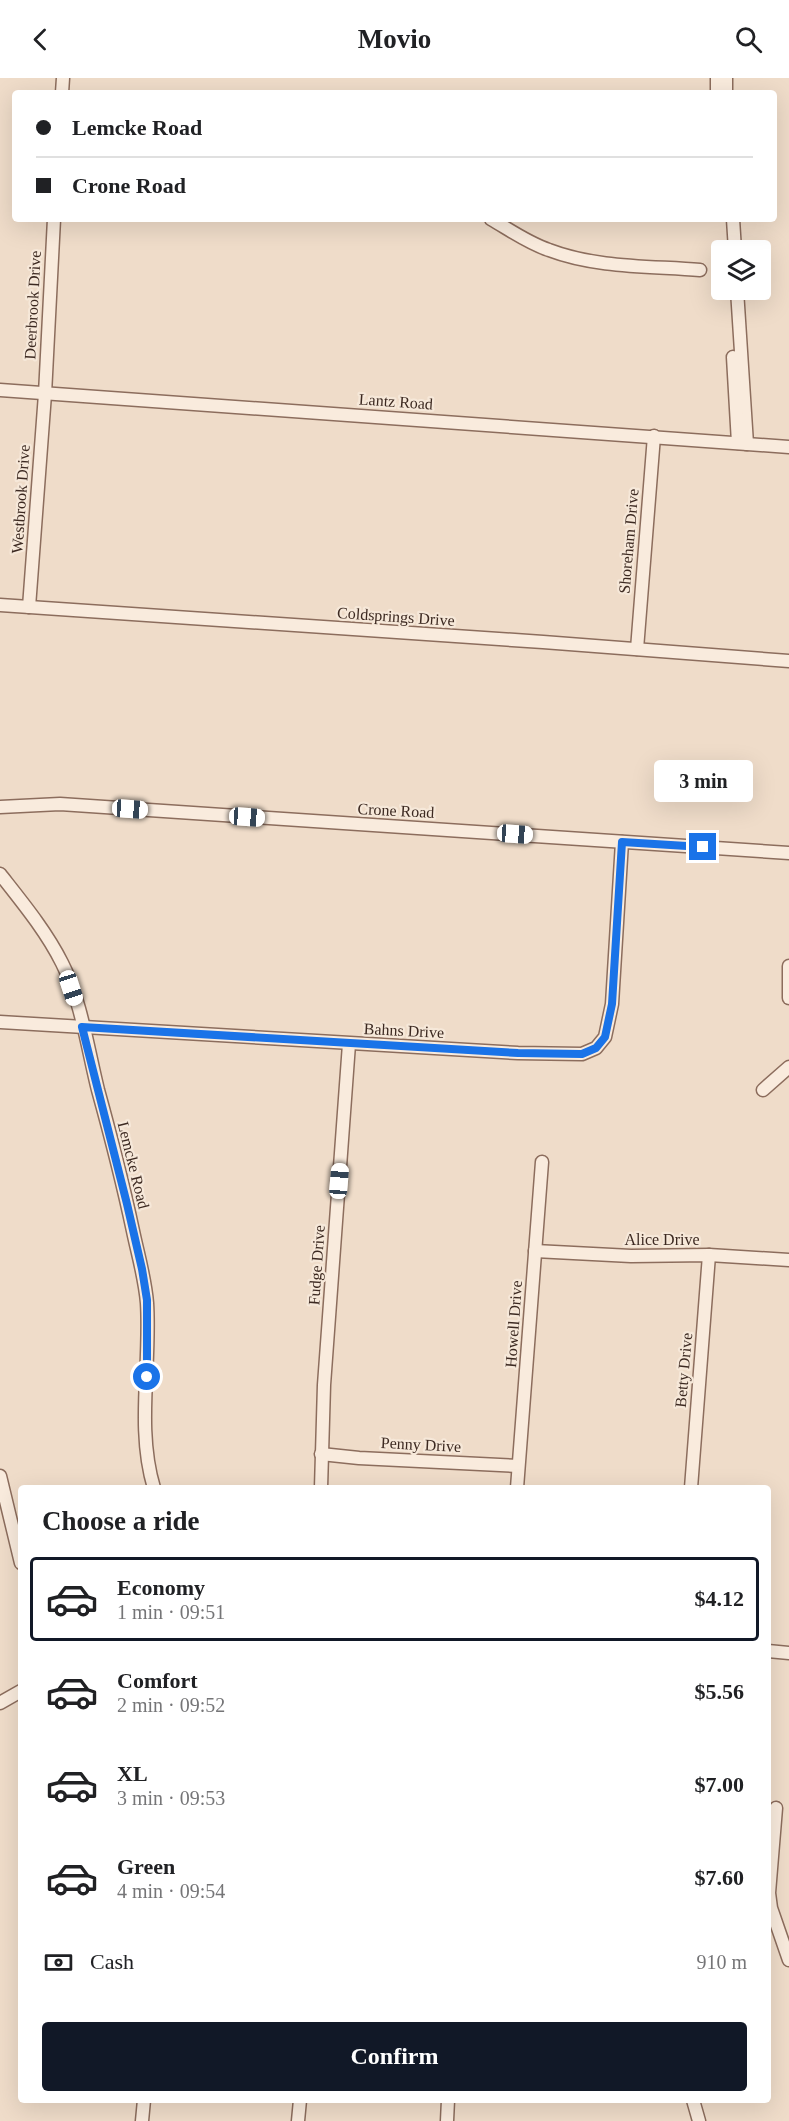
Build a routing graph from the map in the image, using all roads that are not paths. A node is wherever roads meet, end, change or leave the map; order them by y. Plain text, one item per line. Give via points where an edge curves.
1 (54, 222) edge
2 (497, 222) edge
3 (725, 222) edge
4 (733, 222) edge
5 (726, 240) edge
6 (734, 240) edge
7 (700, 270) dead end
8 (730, 300) edge
9 (737, 300) edge
10 (0, 390) edge
11 (45, 394) junction
12 (654, 436) junction
13 (742, 443) junction
14 (789, 447) edge
15 (0, 605) edge
16 (29, 607) junction
17 (637, 649) junction
18 (789, 661) edge
19 (0, 807) edge
20 (622, 842) junction
21 (789, 853) edge
22 (0, 874) edge
23 (789, 966) edge
24 (789, 998) edge
25 (0, 1022) edge
26 (82, 1027) junction
27 (349, 1044) junction
28 (789, 1067) edge
29 (763, 1090) dead end
30 (542, 1162) dead end
31 (535, 1251) junction
32 (710, 1255) junction
33 (789, 1260) edge
34 (321, 1454) junction
35 (518, 1466) junction
36 (0, 1476) edge
37 (153, 1485) edge
38 (321, 1485) edge
39 (517, 1485) edge
40 (691, 1485) edge
41 (18, 1551) edge
42 (771, 1651) edge
43 (789, 1653) edge
44 (18, 1693) edge
45 (0, 1703) edge
46 (772, 1808) edge
47 (789, 1809) edge
48 (771, 1836) edge
49 (771, 1908) edge
50 (789, 1960) edge
51 (144, 2103) edge
52 (300, 2103) edge
53 (448, 2103) edge
54 (694, 2103) edge
55 (142, 2121) edge
56 (298, 2121) edge
57 (447, 2121) edge
58 (699, 2121) edge

1 - 11 street, Deerbrook Drive
2 - 7 street via 537,246 569,257
3 - 5 street
4 - 6 street
8 - 13 street
9 - 13 street
10 - 11 street, Lantz Road
11 - 12 street, Lantz Road
11 - 16 street, Westbrook Drive
12 - 13 street, Lantz Road
12 - 17 street, Shoreham Drive
13 - 14 street, Lantz Road
15 - 16 street, Coldsprings Drive
16 - 17 street, Coldsprings Drive
17 - 18 street, Coldsprings Drive
19 - 20 street, Crone Road via 60,804
20 - 21 street, Crone Road
20 - 27 street, Bahns Drive via 612,1004 608,1031 596,1048 564,1055
22 - 26 street, Lemcke Road via 59,958
23 - 24 street
25 - 26 street, Bahns Drive
26 - 27 street, Bahns Drive
26 - 37 street, Lemcke Road via 145,1288 145,1439
27 - 34 street, Fudge Drive
28 - 29 street
30 - 31 street, Howell Drive
31 - 32 street, Alice Drive
31 - 35 street, Howell Drive
32 - 33 street, Alice Drive
32 - 40 street, Betty Drive
34 - 35 street, Penny Drive
34 - 38 street, Fudge Drive
35 - 39 street, Howell Drive
36 - 41 street
42 - 43 street
44 - 45 street
46 - 47 street
46 - 48 street
49 - 50 street
51 - 55 street
52 - 56 street
53 - 57 street
54 - 58 street

